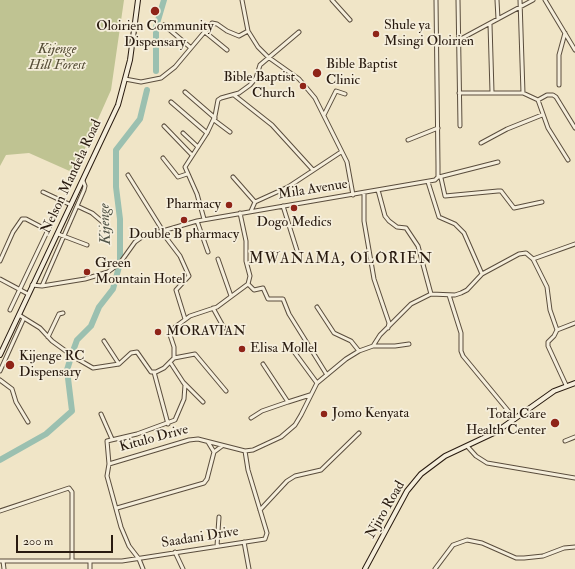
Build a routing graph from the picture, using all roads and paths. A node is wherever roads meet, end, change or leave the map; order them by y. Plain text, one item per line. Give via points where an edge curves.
1 (138, 0) edge
2 (242, 0) edge
3 (332, 0) edge
4 (436, 0) edge
5 (458, 0) edge
6 (497, 0) edge
7 (520, 0) edge
8 (533, 0) edge
9 (545, 0) edge
10 (521, 7) junction
11 (498, 19) junction
12 (350, 20) dead end
13 (490, 24) junction
14 (164, 25) dead end
15 (248, 31) junction
16 (205, 32) junction
17 (299, 32) dead end
18 (565, 33) junction
19 (457, 41) junction
20 (191, 48) junction
21 (227, 50) dead end
22 (575, 50) edge
23 (268, 57) junction
24 (125, 79) junction
25 (559, 85) dead end
26 (184, 92) dead end
27 (492, 92) junction
28 (460, 93) junction
29 (523, 93) junction
30 (345, 94) dead end
31 (234, 95) junction
32 (538, 100) junction
33 (171, 102) dead end
34 (324, 115) junction
35 (542, 115) junction
36 (214, 119) junction
37 (164, 126) dead end
38 (460, 126) dead end
39 (438, 128) junction
40 (575, 128) edge
41 (230, 132) dead end
42 (183, 133) dead end
43 (208, 133) junction
44 (408, 140) dead end
45 (482, 143) dead end
46 (198, 147) junction
47 (341, 152) junction
48 (192, 154) junction
49 (163, 158) dead end
50 (568, 160) dead end
51 (498, 162) dead end
52 (313, 170) junction
53 (187, 174) junction
54 (128, 176) dead end
55 (233, 177) dead end
56 (439, 177) junction
57 (83, 181) junction
58 (428, 182) junction
59 (378, 190) junction
60 (44, 192) dead end
61 (364, 193) junction
62 (353, 195) junction
63 (255, 202) junction
64 (542, 202) dead end
65 (71, 205) junction
66 (77, 206) junction
67 (283, 206) junction
68 (251, 211) junction
69 (240, 213) junction
70 (56, 214) dead end
71 (204, 219) junction
72 (197, 221) junction
73 (105, 224) dead end
74 (47, 230) junction
75 (162, 231) junction
76 (58, 234) junction
77 (63, 236) junction
78 (575, 244) edge
79 (87, 245) dead end
80 (208, 252) dead end
81 (299, 257) dead end
82 (533, 258) junction
83 (218, 259) dead end
84 (0, 261) edge
85 (482, 274) junction
86 (0, 279) edge
87 (248, 284) junction
88 (32, 286) junction
89 (42, 286) junction
90 (19, 289) junction
91 (28, 294) junction
92 (431, 294) junction
93 (449, 295) junction
94 (231, 296) junction
95 (317, 307) dead end
96 (213, 308) junction
97 (10, 310) dead end
98 (63, 313) dead end
99 (19, 315) junction
100 (24, 318) junction
101 (185, 319) junction
102 (575, 323) edge
103 (224, 328) dead end
104 (388, 328) junction
105 (557, 330) junction
106 (48, 336) junction
107 (104, 341) dead end
108 (409, 344) dead end
109 (373, 346) junction
110 (292, 349) dead end
111 (359, 351) junction
112 (0, 355) edge
113 (174, 358) junction
114 (170, 362) junction
115 (119, 364) junction
116 (263, 364) dead end
117 (0, 371) edge
118 (154, 372) junction
119 (327, 374) junction
120 (0, 380) edge
121 (183, 381) junction
122 (317, 383) junction
123 (575, 383) edge
124 (566, 385) junction
125 (226, 391) dead end
126 (310, 395) junction
127 (203, 402) dead end
128 (288, 402) junction
129 (101, 414) dead end
130 (251, 418) dead end
131 (515, 419) junction
132 (28, 422) dead end
133 (168, 424) junction
134 (359, 433) dead end
135 (575, 437) edge
136 (112, 439) junction
137 (566, 441) dead end
138 (208, 442) junction
139 (222, 446) junction
140 (467, 446) junction
141 (245, 451) junction
142 (214, 452) junction
143 (109, 464) junction
144 (575, 478) edge
145 (117, 508) junction
146 (260, 510) junction
147 (0, 511) edge
148 (219, 517) dead end
149 (244, 542) junction
150 (217, 546) junction
151 (575, 547) edge
152 (175, 552) junction
153 (139, 559) junction
154 (72, 560) junction
155 (1, 561) edge
156 (90, 561) junction
157 (4, 569) edge
158 (90, 569) edge
159 (143, 569) edge
160 (182, 569) edge
161 (249, 569) edge
162 (365, 569) edge
163 (435, 569) edge

1 - 24 main road, Nelson Mandela Road via 133,46
2 - 15 street
3 - 12 street
4 - 39 street
5 - 19 street
6 - 11 street
7 - 10 street
8 - 10 street
9 - 18 street
10 - 11 street
10 - 29 street
11 - 13 street
13 - 19 street
13 - 27 street
14 - 20 street
15 - 16 street via 239,36 227,32 215,23
15 - 23 street
16 - 20 street
16 - 21 street
17 - 23 street
18 - 22 street
18 - 25 street via 559,54
19 - 28 street
20 - 24 street via 175,67 161,78 141,82
23 - 31 street via 259,66 254,81
23 - 34 street via 304,83
24 - 57 main road, Nelson Mandela Road via 118,105
26 - 36 street
27 - 28 street
27 - 29 street
28 - 38 street
29 - 32 street
30 - 34 street via 336,91
31 - 36 street via 218,100
31 - 52 street via 272,125
32 - 35 street
32 - 40 street via 548,95 556,97
33 - 43 street
34 - 47 street
35 - 45 street via 507,129
35 - 50 street
36 - 41 street
36 - 43 street
37 - 48 street
39 - 44 street
39 - 56 street
42 - 46 street
43 - 46 street
46 - 48 street
47 - 52 street
47 - 62 street via 349,167
48 - 53 street via 185,167
49 - 53 street via 178,177
51 - 56 street, Mila Avenue
52 - 63 street
53 - 71 street via 197,194
54 - 75 street
55 - 63 street
56 - 58 street, Mila Avenue
56 - 64 street via 446,196 498,190 514,208
57 - 65 main road, Nelson Mandela Road
57 - 66 street via 85,186
58 - 59 street, Mila Avenue
58 - 85 street via 439,217 455,224 464,233
59 - 61 street, Mila Avenue
59 - 92 street via 385,216 397,227 406,228 418,246
60 - 65 street
61 - 62 street, Mila Avenue
61 - 104 street via 364,221 374,279 389,323
62 - 67 street, Mila Avenue
63 - 68 street
65 - 76 main road, Nelson Mandela Road
66 - 73 street via 92,213
66 - 77 street
67 - 68 street, Mila Avenue
67 - 81 street
68 - 69 street, Mila Avenue
69 - 71 street, Mila Avenue
69 - 87 street via 250,276
70 - 74 street
71 - 72 street, Mila Avenue
72 - 75 street, Mila Avenue
72 - 80 street
74 - 84 street via 24,218
74 - 90 street
75 - 89 street, Mila Avenue via 138,239 120,263 108,272 90,278
75 - 101 street via 180,256 189,276 176,290
76 - 77 street
76 - 88 main road, Nelson Mandela Road
77 - 79 street
77 - 89 street
78 - 82 street
82 - 85 street via 526,253 519,254
82 - 105 street via 547,287 550,310
83 - 94 street
85 - 93 street via 467,290
86 - 90 street
87 - 94 street
87 - 119 street via 254,290 263,288 268,299 283,299 289,314
88 - 89 street, Mila Avenue
88 - 91 main road, Nelson Mandela Road
90 - 91 street
90 - 97 street
91 - 99 main road, Nelson Mandela Road
92 - 93 street
92 - 104 street via 411,304
93 - 131 street via 461,333 463,356
94 - 96 street
95 - 111 street via 334,333 351,341
96 - 101 street
96 - 103 street
98 - 106 street via 59,314
99 - 100 street
99 - 112 main road, Nelson Mandela Road
100 - 106 street
100 - 117 street
101 - 113 street via 171,332
102 - 105 street
104 - 109 street
105 - 124 street via 547,344
106 - 115 street via 74,357 93,368
107 - 115 street
108 - 109 street
109 - 111 street
110 - 122 street
111 - 119 street
113 - 114 street
113 - 125 street via 195,354
114 - 118 street
114 - 121 street
115 - 118 street via 131,353 137,352 151,372
116 - 128 street
118 - 133 street
119 - 122 street
120 - 132 street via 12,389 16,402
121 - 127 street
121 - 133 street via 184,399 180,412 175,420
122 - 126 street
123 - 124 main road, Njiro Road
124 - 131 main road, Njiro Road
126 - 128 street
126 - 141 street via 307,407 288,432 266,445
128 - 130 street via 262,411
129 - 136 street
131 - 140 main road, Njiro Road via 496,432
133 - 136 street
134 - 146 street via 321,470 287,480
135 - 137 street
136 - 143 street via 106,443
138 - 139 street, Kitulo Drive
138 - 142 street
138 - 143 street, Kitulo Drive via 189,440
139 - 141 street, Kitulo Drive
139 - 142 street
140 - 144 street via 487,463
140 - 162 main road, Njiro Road via 431,466 407,491
141 - 146 street, Saadani Drive
142 - 145 street via 204,483
143 - 145 street, Kitulo Drive via 107,476
145 - 153 street, Kitulo Drive via 125,538
146 - 149 street, Saadani Drive via 267,533 266,538
147 - 154 street via 69,488 72,492
148 - 150 street
149 - 150 street, Saadani Drive
149 - 161 street
150 - 152 street, Saadani Drive
151 - 163 street via 564,548 543,556 516,558 482,543 467,540 453,545
152 - 153 street, Saadani Drive
152 - 160 street
153 - 156 street, Saadani Drive
153 - 159 street, Kitulo Drive
154 - 155 street, Saadani Drive
154 - 156 street, Saadani Drive
155 - 157 street
156 - 158 street

